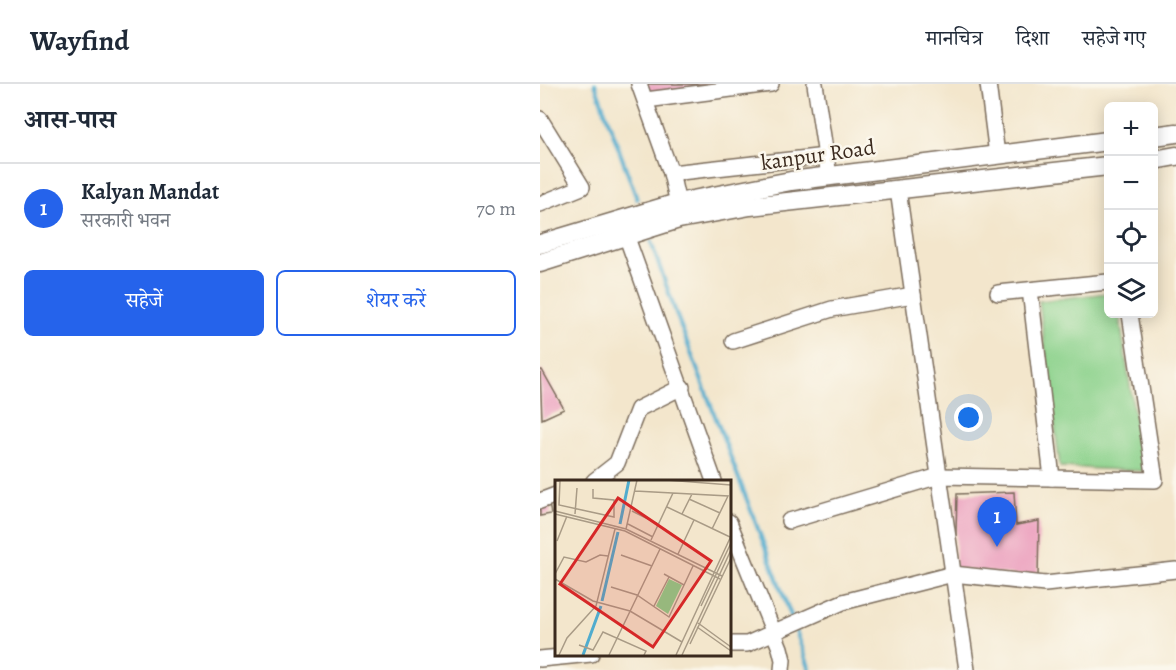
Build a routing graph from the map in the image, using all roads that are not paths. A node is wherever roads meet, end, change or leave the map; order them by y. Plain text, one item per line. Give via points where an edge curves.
1 (639, 84) edge
2 (771, 84) edge
3 (815, 84) edge
4 (988, 84) edge
5 (646, 100) junction
6 (540, 119) edge
7 (1176, 133) edge
8 (1158, 135) edge
9 (1104, 142) edge
10 (997, 155) junction
11 (826, 156) junction
12 (1176, 156) edge
13 (1158, 159) edge
14 (1104, 166) edge
15 (879, 170) junction
16 (671, 173) junction
17 (829, 176) junction
18 (890, 190) junction
19 (540, 204) edge
20 (679, 211) junction
21 (626, 235) junction
22 (540, 244) edge
23 (540, 263) edge
24 (1104, 282) edge
25 (1030, 290) junction
26 (998, 293) dead end
27 (913, 295) junction
28 (1131, 318) edge
29 (733, 341) dead end
30 (682, 387) junction
31 (939, 476) junction
32 (1052, 478) junction
33 (595, 480) edge
34 (714, 480) edge
35 (555, 495) edge
36 (540, 501) edge
37 (789, 522) dead end
38 (730, 524) edge
39 (1176, 570) edge
40 (953, 574) junction
41 (775, 632) junction
42 (730, 644) edge
43 (581, 655) edge
44 (540, 659) edge
45 (782, 670) edge
46 (967, 670) edge

1 - 5 street
2 - 5 street
3 - 11 street
4 - 10 street
5 - 16 street
6 - 19 street via 582,187
7 - 8 street
9 - 10 street, kanpur Road
10 - 15 street, kanpur Road
11 - 16 street
11 - 17 street
12 - 13 street
14 - 18 street
15 - 17 street, kanpur Road
15 - 18 street
16 - 20 street
17 - 20 street, kanpur Road via 791,181
18 - 20 street
18 - 27 street
20 - 21 street
20 - 22 street, kanpur Road
21 - 23 street
21 - 30 street
24 - 25 street
25 - 26 street
25 - 32 street
27 - 29 street via 832,309
27 - 31 street
28 - 32 street via 1155,480
30 - 33 street via 638,409 617,463
30 - 34 street
31 - 32 street
31 - 37 street
31 - 40 street
35 - 36 street
38 - 41 street
39 - 40 street via 1045,584
40 - 41 street via 843,602
40 - 46 street
41 - 42 street via 747,644
41 - 45 street
43 - 44 street

